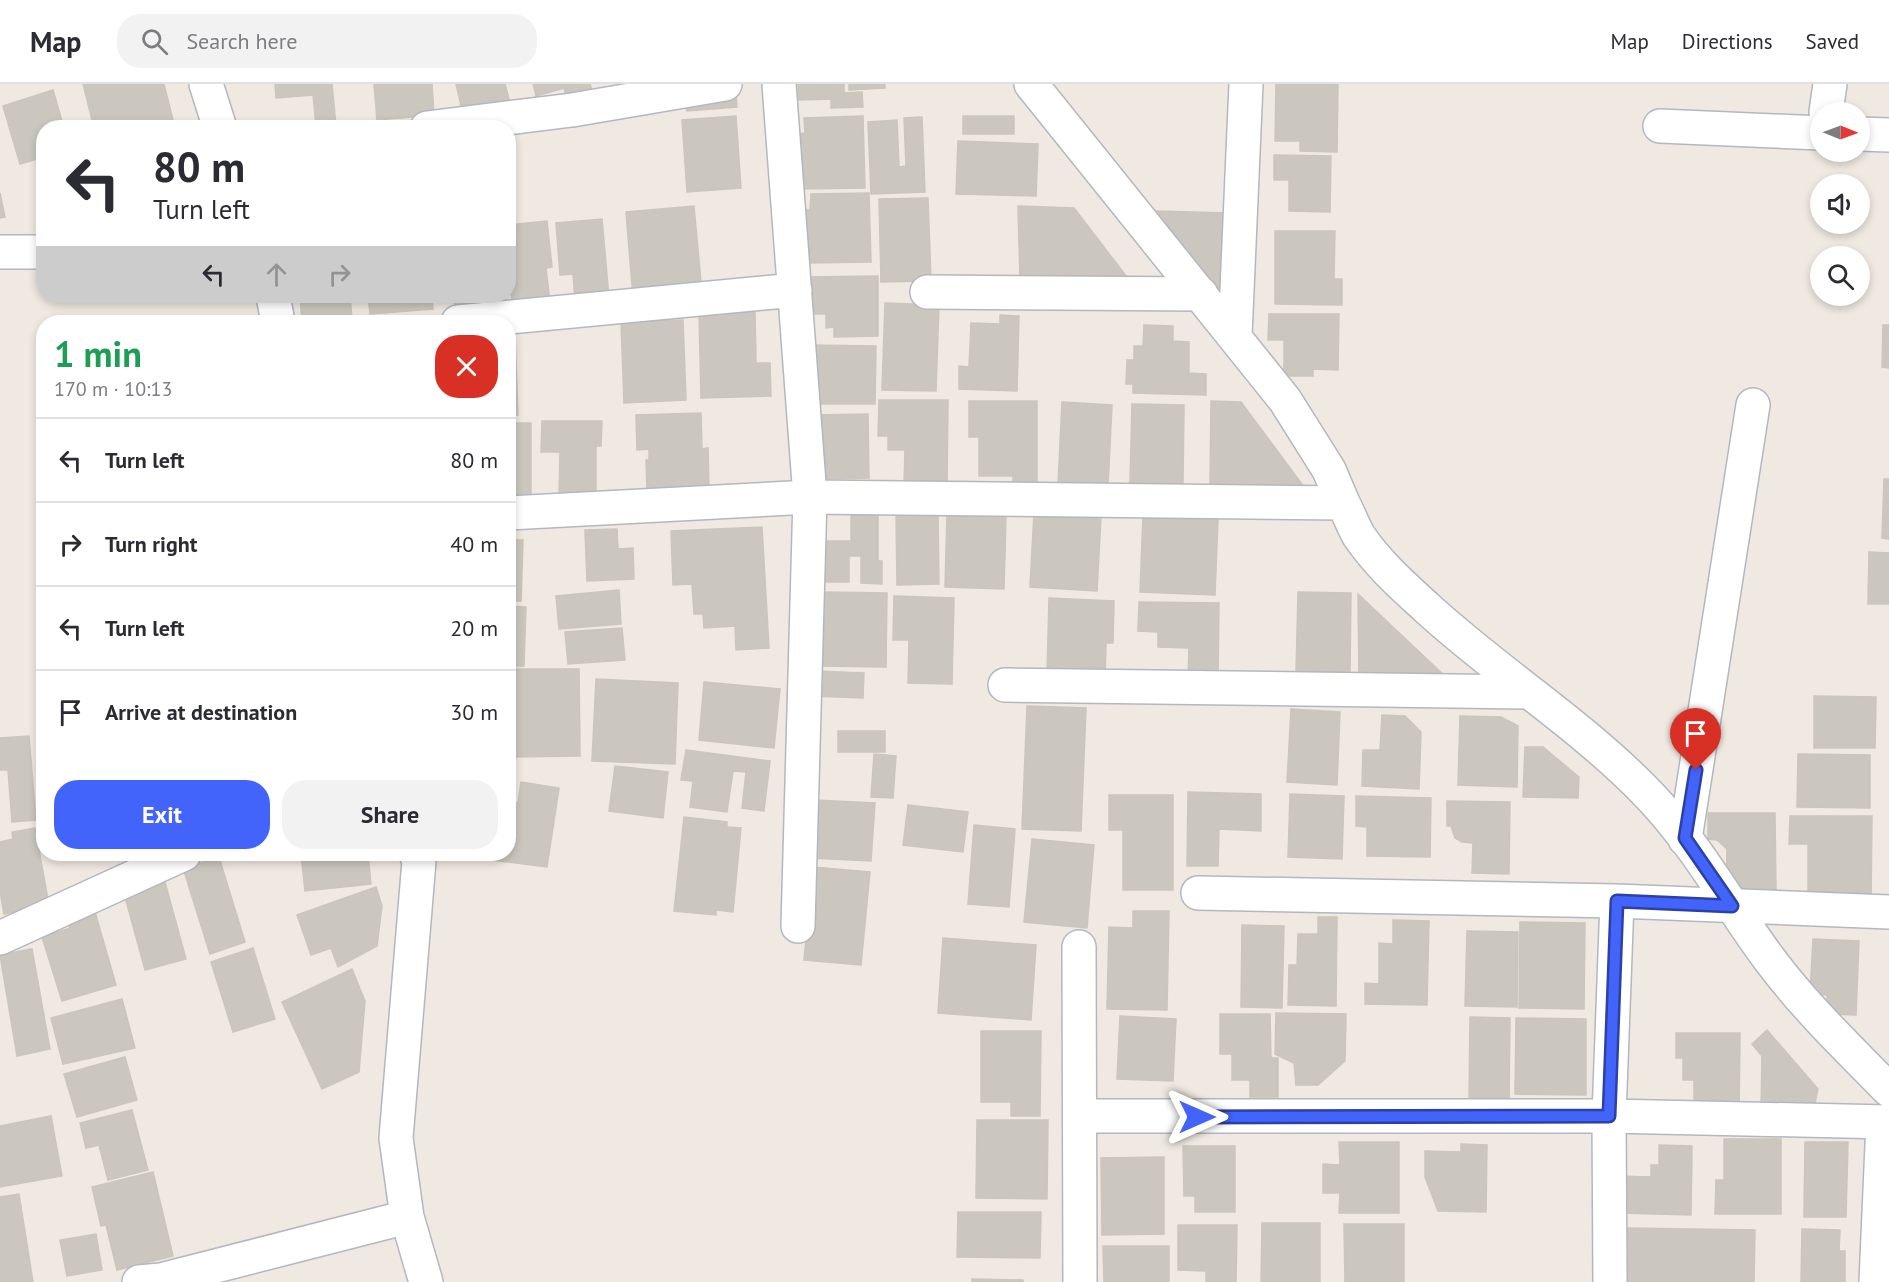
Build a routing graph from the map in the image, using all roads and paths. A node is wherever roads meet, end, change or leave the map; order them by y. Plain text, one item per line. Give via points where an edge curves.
1 (206, 84) edge
2 (725, 84) edge
3 (779, 84) edge
4 (1031, 84) edge
5 (1246, 84) edge
6 (1830, 84) edge
7 (1827, 102) edge
8 (217, 120) edge
9 (491, 120) edge
10 (1660, 126) dead end
11 (1810, 133) edge
12 (1870, 134) edge
13 (1889, 135) edge
14 (0, 252) edge
15 (36, 252) edge
16 (795, 290) junction
17 (927, 292) dead end
18 (1201, 294) junction
19 (516, 316) edge
20 (1235, 336) junction
21 (1753, 405) dead end
22 (810, 497) junction
23 (1344, 503) junction
24 (516, 513) edge
25 (1005, 685) dead end
26 (1526, 692) junction
27 (1685, 838) junction
28 (168, 861) edge
29 (419, 861) edge
30 (1198, 893) dead end
31 (1617, 901) junction
32 (1732, 906) junction
33 (1889, 912) edge
34 (798, 926) dead end
35 (0, 938) edge
36 (1079, 947) dead end
37 (1889, 1090) edge
38 (1080, 1116) junction
39 (1609, 1116) junction
40 (1886, 1122) edge
41 (407, 1217) junction
42 (139, 1282) edge
43 (426, 1282) edge
44 (1080, 1282) edge
45 (1610, 1282) edge
46 (1876, 1282) edge

1 - 8 street
2 - 9 street
3 - 16 street
4 - 18 street
5 - 20 street
6 - 7 street
10 - 11 street
12 - 13 street
14 - 15 street
16 - 19 street
16 - 22 street
17 - 18 street
18 - 20 street
20 - 23 street via 1301,421
21 - 27 street
22 - 23 street
22 - 24 street
22 - 34 street
23 - 26 street via 1358,535 1384,569
25 - 26 street
26 - 27 street via 1608,757 1649,795
27 - 32 street
28 - 35 street
29 - 41 street via 396,1138
30 - 31 street
31 - 32 street
31 - 39 street
32 - 33 street
32 - 37 street via 1771,961 1828,1029
36 - 38 street
38 - 39 street
38 - 44 street
39 - 40 street
39 - 45 street
40 - 46 street
41 - 42 street via 161,1280
41 - 43 street

